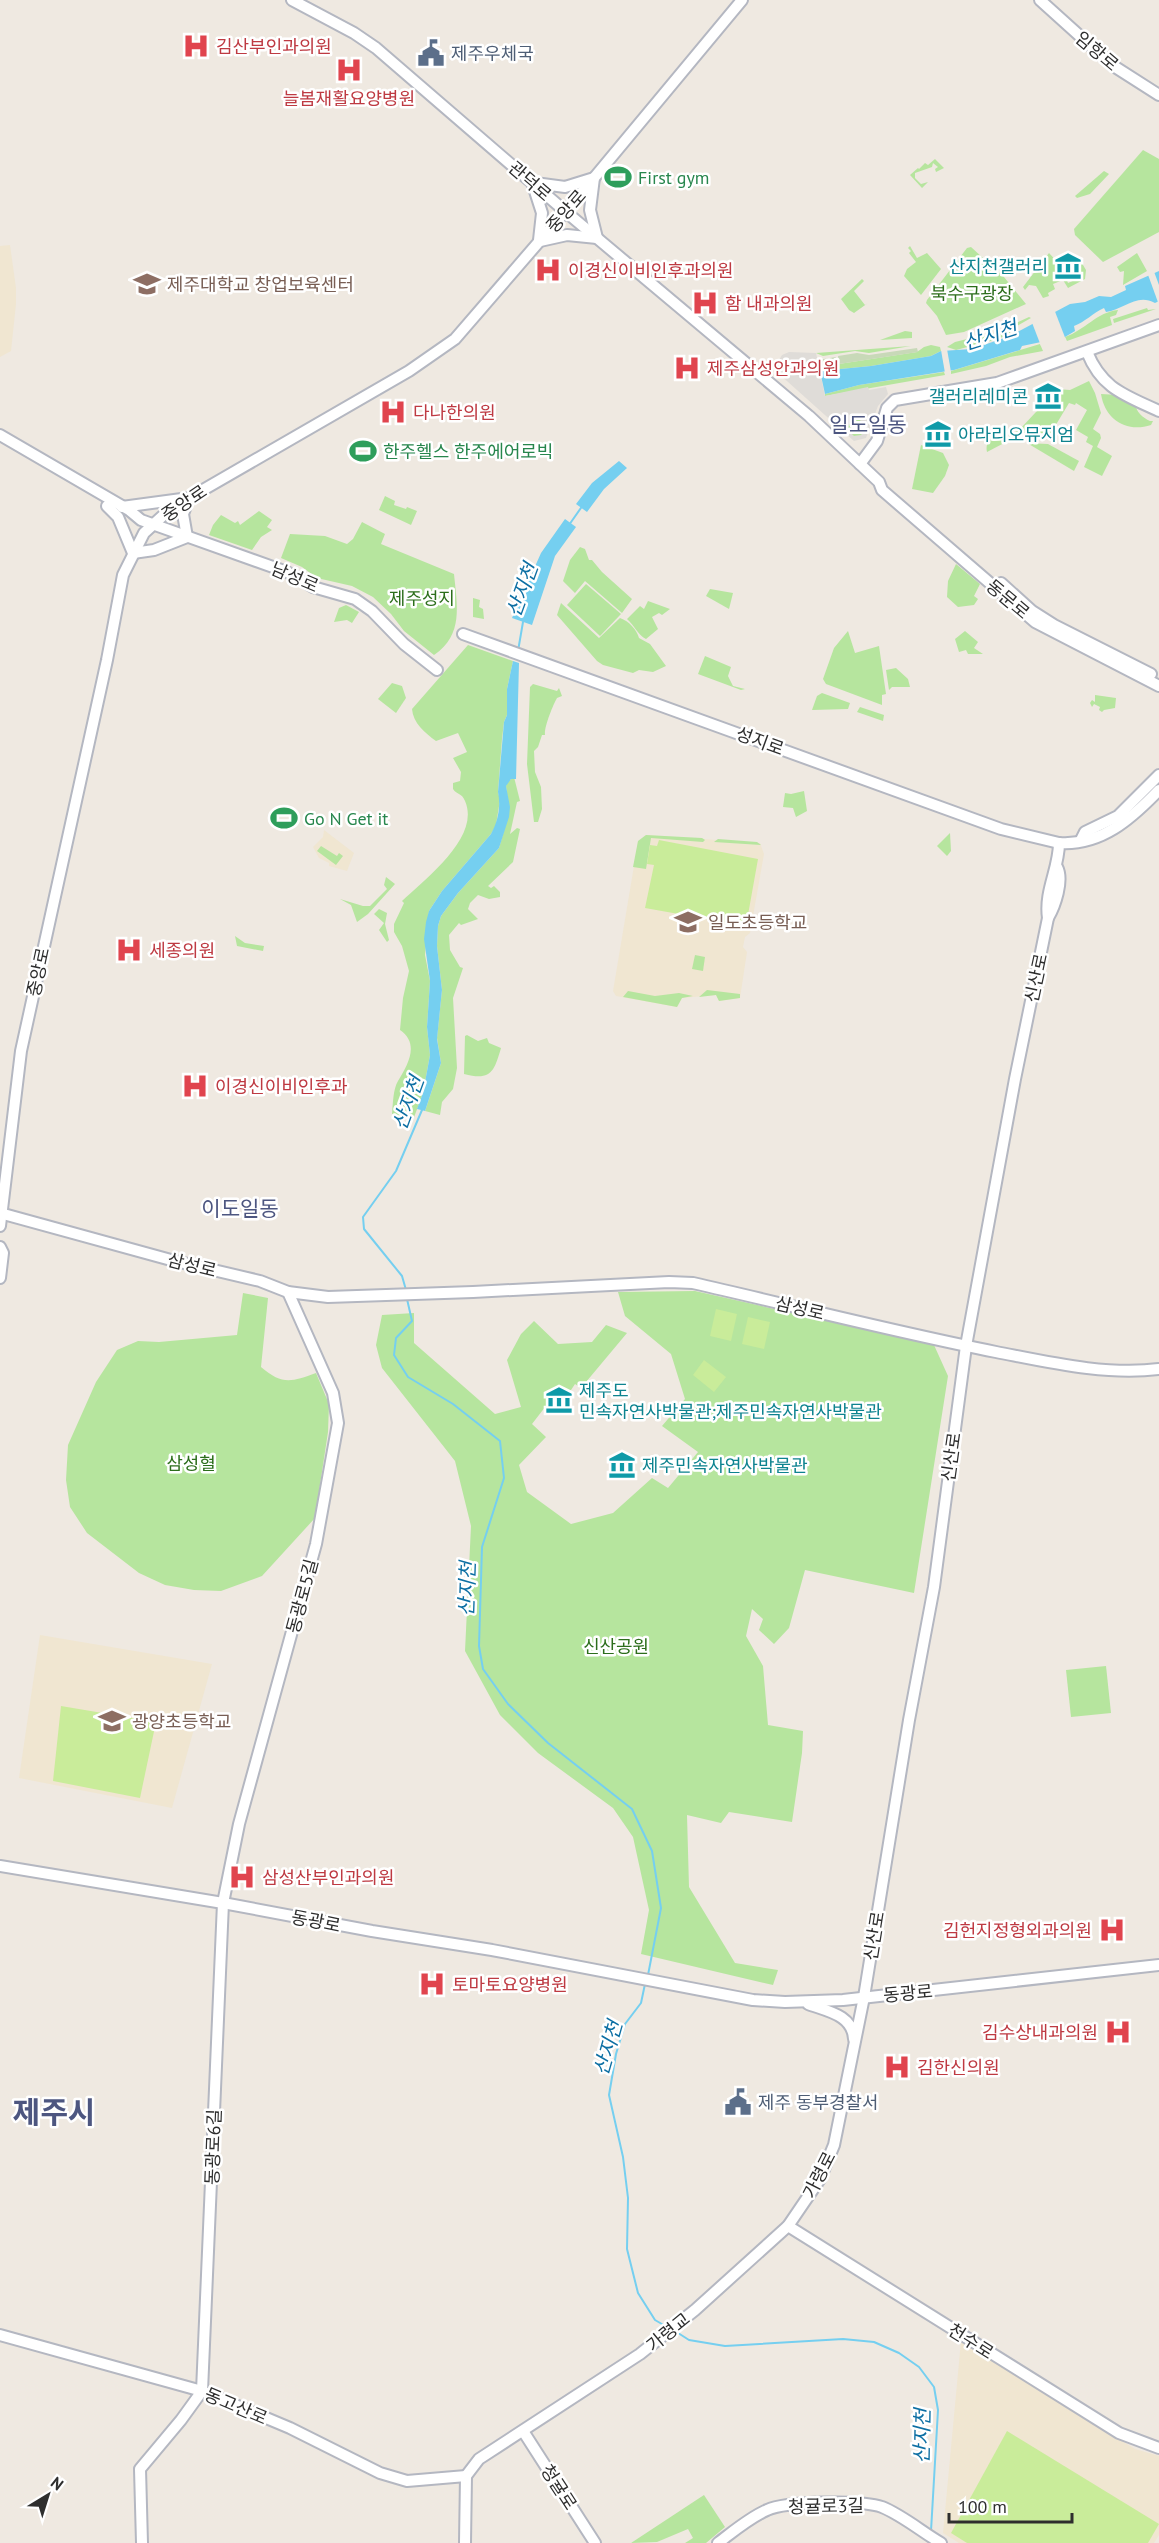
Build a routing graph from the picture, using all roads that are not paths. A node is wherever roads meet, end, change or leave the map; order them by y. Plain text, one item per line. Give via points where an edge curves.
1 (292, 0) edge
2 (742, 0) edge
3 (1040, 0) edge
4 (1159, 95) edge
5 (594, 178) junction
6 (532, 182) junction
7 (566, 212) junction
8 (597, 238) junction
9 (539, 242) junction
10 (1159, 325) edge
11 (1087, 352) junction
12 (760, 375) joint
13 (1107, 384) junction
14 (1159, 406) edge
15 (1159, 411) edge
16 (0, 435) edge
17 (0, 443) edge
18 (860, 464) junction
19 (879, 482) junction
20 (189, 498) junction
21 (106, 506) junction
22 (122, 507) junction
23 (134, 517) junction
24 (153, 524) junction
25 (187, 537) junction
26 (133, 553) junction
27 (463, 634) dead end
28 (437, 670) dead end
29 (1159, 677) edge
30 (1159, 686) edge
31 (1159, 775) edge
32 (1159, 790) edge
33 (1081, 840) junction
34 (1059, 843) junction
35 (1, 1213) edge
36 (0, 1226) edge
37 (0, 1247) edge
38 (0, 1278) edge
39 (288, 1292) junction
40 (966, 1346) junction
41 (1159, 1369) edge
42 (0, 1866) edge
43 (223, 1903) junction
44 (1159, 1965) edge
45 (864, 1997) junction
46 (803, 2001) junction
47 (854, 2051) junction
48 (788, 2226) junction
49 (695, 2310) joint
50 (0, 2335) edge
51 (202, 2391) junction
52 (523, 2431) junction
53 (1159, 2448) edge
54 (466, 2476) junction
55 (142, 2543) edge
56 (465, 2543) edge
57 (595, 2543) edge
58 (718, 2543) edge
59 (941, 2543) edge

1 - 6 main road, 관덕로 via 376,48
2 - 5 main road, 중앙로
3 - 4 main road, 임항로 via 1112,65
5 - 6 main road via 565,188
5 - 7 main road, 중앙로
5 - 8 main road via 590,210
6 - 7 main road, 관덕로
6 - 9 main road via 542,213
7 - 8 main road, 관덕로
7 - 9 main road, 중앙로
8 - 9 main road via 567,235
8 - 12 main road, 관덕로
9 - 20 main road, 중앙로 via 473,320 435,354
10 - 11 main road
11 - 13 main road
11 - 18 main road via 991,384 895,400 887,408 877,441
12 - 18 main road, 동문로
13 - 14 main road
13 - 15 main road
16 - 22 main road, 남성로
17 - 21 main road, 남성로
18 - 19 main road, 동문로
19 - 29 main road, 동문로 via 1032,611
19 - 30 main road, 동문로 via 882,490 1035,622
20 - 22 main road
20 - 24 main road, 중앙로
20 - 25 main road via 183,514
21 - 23 main road, 남성로
21 - 26 main road via 118,517
22 - 23 main road, 남성로
23 - 24 main road, 남성로
24 - 25 main road, 남성로
24 - 26 main road, 중앙로
25 - 26 main road via 154,550
25 - 28 main road, 남성로 via 287,572 312,587 355,599
26 - 35 main road, 중앙로 via 123,575 21,1051
27 - 34 main road, 성지로 via 1001,829
31 - 33 main road via 1119,816 1085,832
32 - 33 main road via 1117,828 1089,842
33 - 34 main road
34 - 40 main road, 신산로
35 - 36 main road, 중앙로
35 - 39 main road, 삼성로 via 260,1281
37 - 38 main road
39 - 40 main road, 삼성로 via 328,1297 385,1296 693,1283
39 - 43 main road, 동광로5길 via 333,1393 338,1423 316,1544 239,1824
40 - 41 main road, 삼성로 via 1110,1371
40 - 45 main road, 신산로 via 933,1587
42 - 43 main road, 동광로
43 - 46 main road, 동광로 via 753,2000
43 - 51 main road, 동광로6길
44 - 45 main road, 동광로
45 - 46 main road, 동광로
45 - 47 main road, 가령로
46 - 47 main road via 848,2022 853,2031
47 - 48 main road, 가령로 via 834,2145 820,2179
48 - 49 main road, 가령로
48 - 53 main road, 천수로 via 1119,2433
49 - 52 main road, 가령교 via 640,2354
50 - 51 main road, 동고산로
51 - 54 main road, 동고산로 via 290,2428 380,2473 407,2481
51 - 55 main road via 140,2469
52 - 54 main road via 479,2459
52 - 57 main road, 청귤로
54 - 56 main road
58 - 59 main road, 청귤로3길 via 770,2509 864,2503 882,2507

